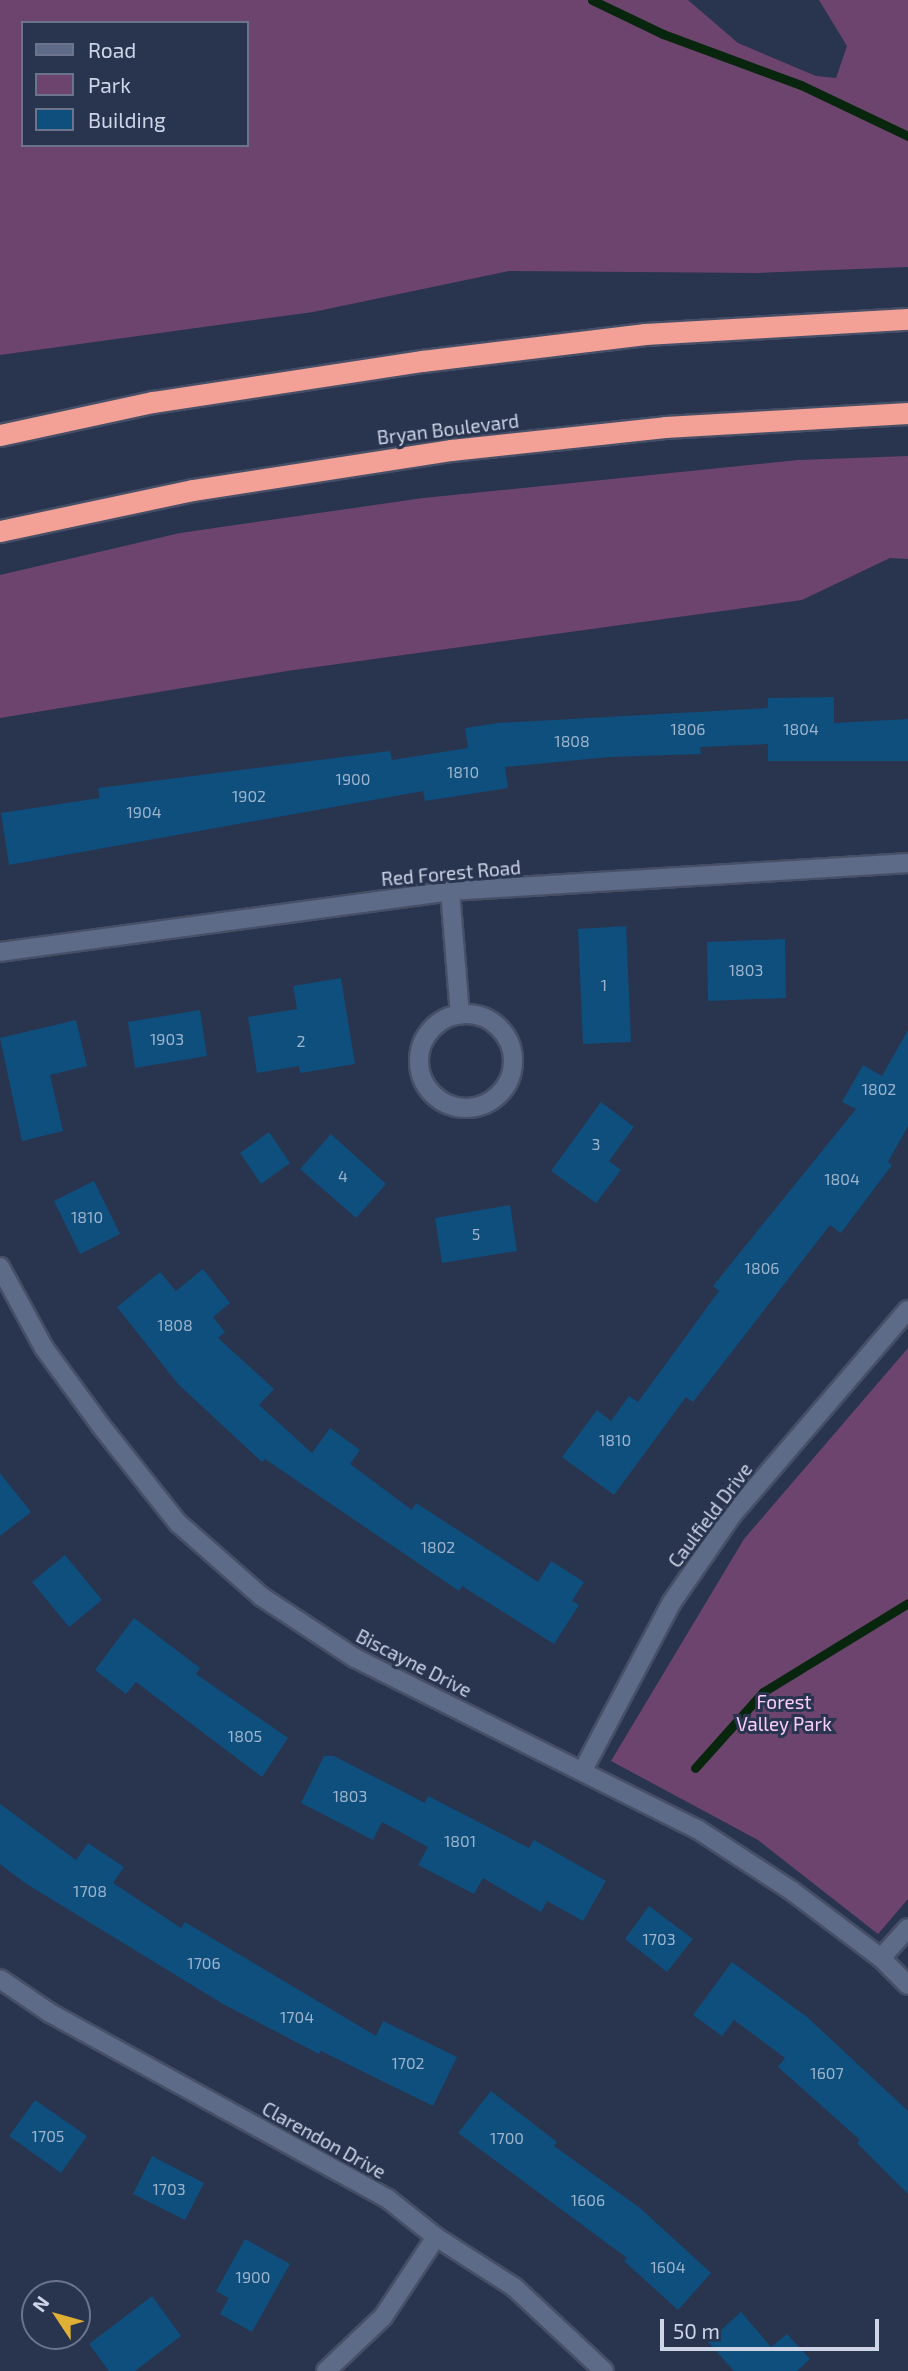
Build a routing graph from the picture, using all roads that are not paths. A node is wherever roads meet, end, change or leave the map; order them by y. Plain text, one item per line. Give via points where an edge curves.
1 (908, 319) edge
2 (908, 413) edge
3 (0, 435) edge
4 (0, 530) edge
5 (908, 863) edge
6 (450, 891) junction
7 (0, 952) edge
8 (460, 1014) junction
9 (0, 1267) edge
10 (908, 1310) edge
11 (583, 1770) junction
12 (908, 1928) edge
13 (881, 1958) junction
14 (0, 1979) edge
15 (908, 1985) edge
16 (436, 2237) junction
17 (326, 2371) edge
18 (604, 2371) edge

1 - 3 highway via 645,334 422,361 153,402
2 - 4 highway, Bryan Boulevard via 665,427 452,450 193,490
5 - 6 street, Red Forest Road
6 - 7 street, Red Forest Road
6 - 8 street
8 - 8 street via 446,1019 425,1038 419,1066 423,1081 443,1102 472,1108 488,1103 505,1086 513,1063 511,1047 492,1021
9 - 11 street, Biscayne Drive via 44,1349 178,1523 262,1597 355,1658
10 - 11 street, Caulfield Drive via 732,1515 672,1602
11 - 13 street, Biscayne Drive via 697,1829 792,1891
12 - 13 street
13 - 15 street, Biscayne Drive
14 - 16 street, Clarendon Drive via 50,2013 388,2199
16 - 17 street via 383,2317
16 - 18 street, Clarendon Drive via 514,2287

